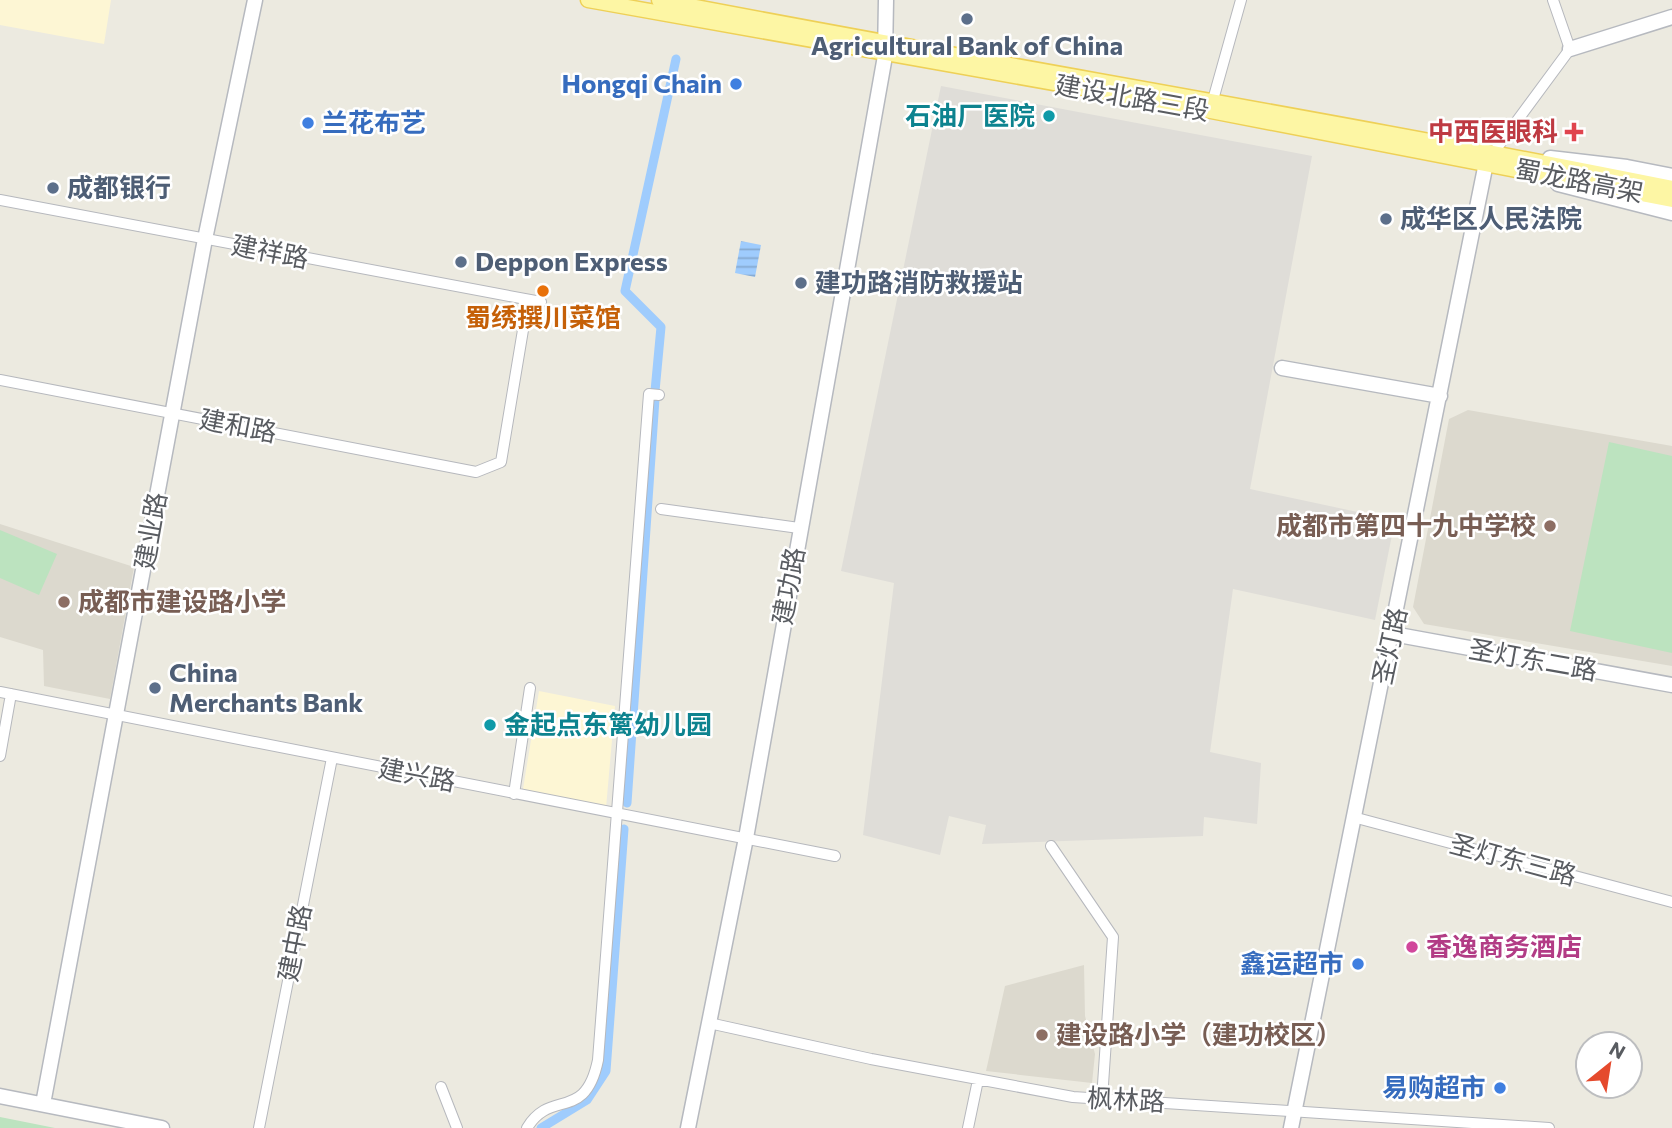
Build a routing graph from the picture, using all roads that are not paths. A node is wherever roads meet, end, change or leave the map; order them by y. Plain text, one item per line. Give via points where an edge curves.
1 (255, 0) edge
2 (588, 0) edge
3 (659, 0) edge
4 (886, 0) edge
5 (1241, 0) edge
6 (1553, 0) edge
7 (1672, 17) edge
8 (1570, 49) junction
9 (885, 50) junction
10 (1212, 106) junction
11 (1490, 157) junction
12 (1672, 176) edge
13 (1672, 188) edge
14 (1672, 200) edge
15 (0, 201) edge
16 (1672, 213) edge
17 (205, 239) junction
18 (528, 300) junction
19 (541, 302) dead end
20 (1282, 368) dead end
21 (0, 380) edge
22 (659, 395) dead end
23 (1440, 396) junction
24 (172, 413) junction
25 (661, 509) dead end
26 (799, 528) junction
27 (1393, 634) junction
28 (1672, 685) edge
29 (530, 688) dead end
30 (0, 692) edge
31 (11, 694) junction
32 (117, 715) junction
33 (0, 756) edge
34 (332, 758) junction
35 (514, 794) junction
36 (615, 815) junction
37 (1353, 817) junction
38 (746, 838) junction
39 (1051, 846) dead end
40 (835, 856) dead end
41 (1672, 902) edge
42 (709, 1023) junction
43 (978, 1080) junction
44 (440, 1087) dead end
45 (0, 1096) edge
46 (1102, 1099) junction
47 (43, 1104) junction
48 (1294, 1110) junction
49 (134, 1125) edge
50 (162, 1128) edge
51 (260, 1128) edge
52 (457, 1128) edge
53 (527, 1128) edge
54 (688, 1128) edge
55 (968, 1128) edge
56 (1290, 1128) edge
57 (1549, 1128) edge

1 - 17 street, 建业路
2 - 9 main road, 建设北路三段
3 - 9 main road, 建设北路三段
4 - 9 street, 建功路
5 - 10 street
6 - 8 street
7 - 8 street
8 - 11 street
9 - 10 main road, 建设北路三段
9 - 26 street, 建功路
10 - 11 main road, 建设北路三段
11 - 12 street, 建设北路三段 via 1627,167
11 - 13 main road
11 - 14 main road, 蜀龙路高架
11 - 16 street, 建设北路三段
11 - 23 street, 圣灯路
15 - 17 street, 建祥路
17 - 18 street, 建祥路
17 - 24 street, 建业路
18 - 19 street, 建祥路
18 - 24 street, 建和路 via 501,462 476,472
20 - 23 street
21 - 24 street, 建和路
22 - 36 street via 649,394
23 - 27 street, 圣灯路
24 - 32 street, 建业路
25 - 26 street
26 - 38 street, 建功路
27 - 28 street, 圣灯东二路
27 - 37 street, 圣灯路
29 - 35 street
30 - 31 street, 建兴路
31 - 32 street, 建兴路
31 - 33 street
32 - 34 street, 建兴路
32 - 47 street, 建业路
34 - 35 street, 建兴路
34 - 51 street, 建中路
35 - 36 street, 建兴路
36 - 38 street, 建兴路
36 - 53 street via 593,1084 582,1097 543,1111
37 - 41 street, 圣灯东三路
37 - 48 street, 圣灯路
38 - 40 street, 建兴路
38 - 42 street, 建功路
39 - 46 street via 1113,937
42 - 43 street, 枫林路
42 - 54 street, 建功路
43 - 46 street, 枫林路
43 - 55 street
44 - 52 street
45 - 47 street
46 - 48 street, 枫林路
47 - 49 street
48 - 56 street, 圣灯路
48 - 57 street, 枫林路
49 - 50 street

